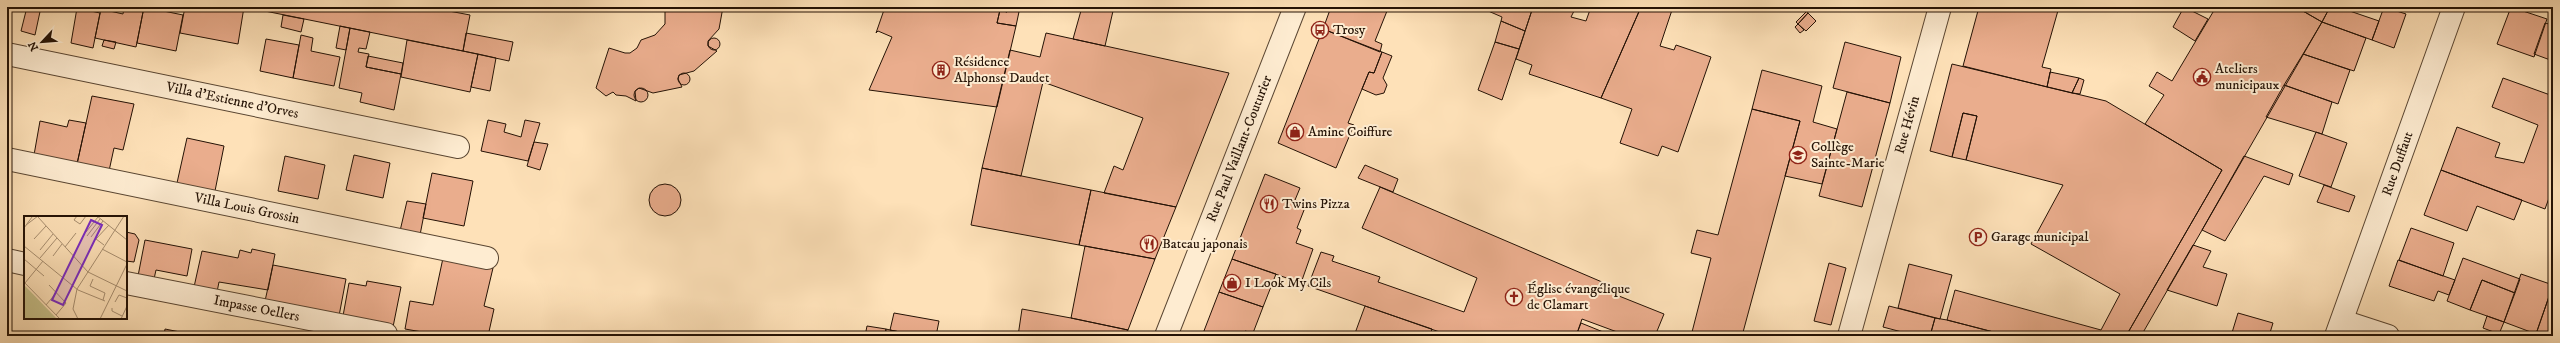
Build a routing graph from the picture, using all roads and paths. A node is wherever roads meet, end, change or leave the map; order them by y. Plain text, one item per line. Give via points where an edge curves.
1 (1295, 7) edge
2 (1940, 7) edge
3 (2454, 7) edge
4 (7, 54) edge
5 (458, 147) dead end
6 (7, 159) edge
7 (487, 258) dead end
8 (7, 260) edge
9 (24, 264) edge
10 (127, 283) edge
11 (2339, 329) edge
12 (386, 334) dead end
13 (1166, 336) edge
14 (1849, 336) edge
15 (2388, 336) edge

1 - 13 street, Rue Paul Vaillant-Couturier
2 - 14 street, Rue Hévin
3 - 11 street, Rue Duffaut
4 - 5 street, Villa d'Estienne d'Orves
6 - 7 street, Villa Louis Grossin
8 - 9 street
10 - 12 street, Impasse Oellers
11 - 15 street, Rue Duffaut

